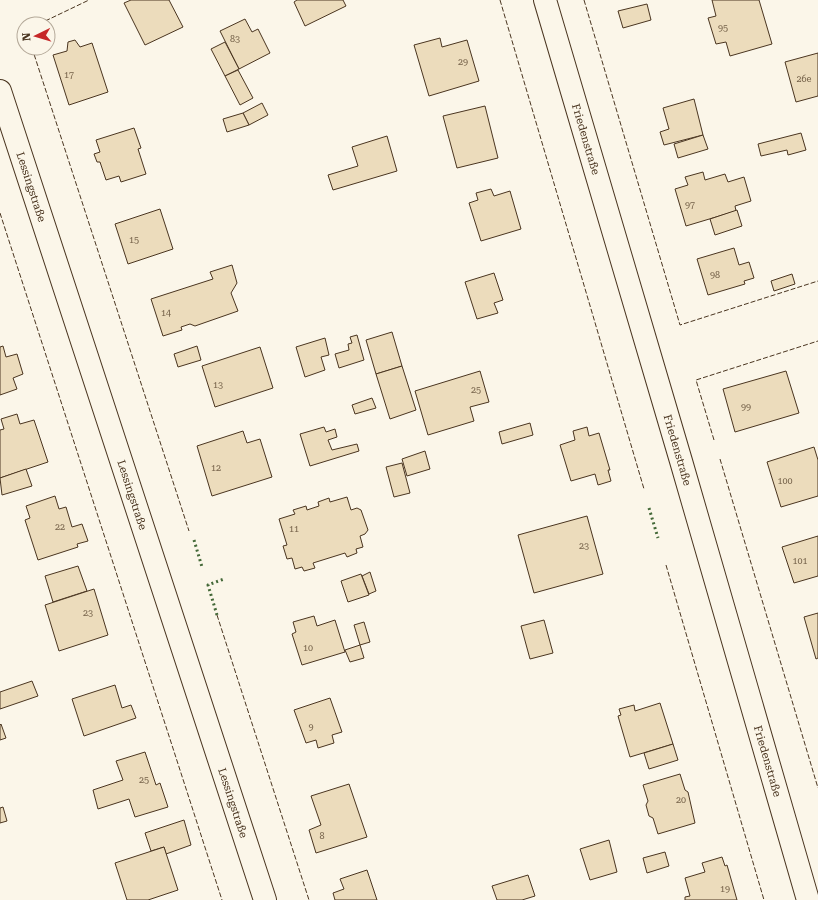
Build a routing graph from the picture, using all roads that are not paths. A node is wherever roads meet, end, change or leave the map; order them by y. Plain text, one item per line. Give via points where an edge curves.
1 (545, 0) edge
2 (0, 91) edge
3 (265, 900) edge
4 (808, 900) edge

1 - 4 street, Friedenstraße
2 - 3 street, Lessingstraße

